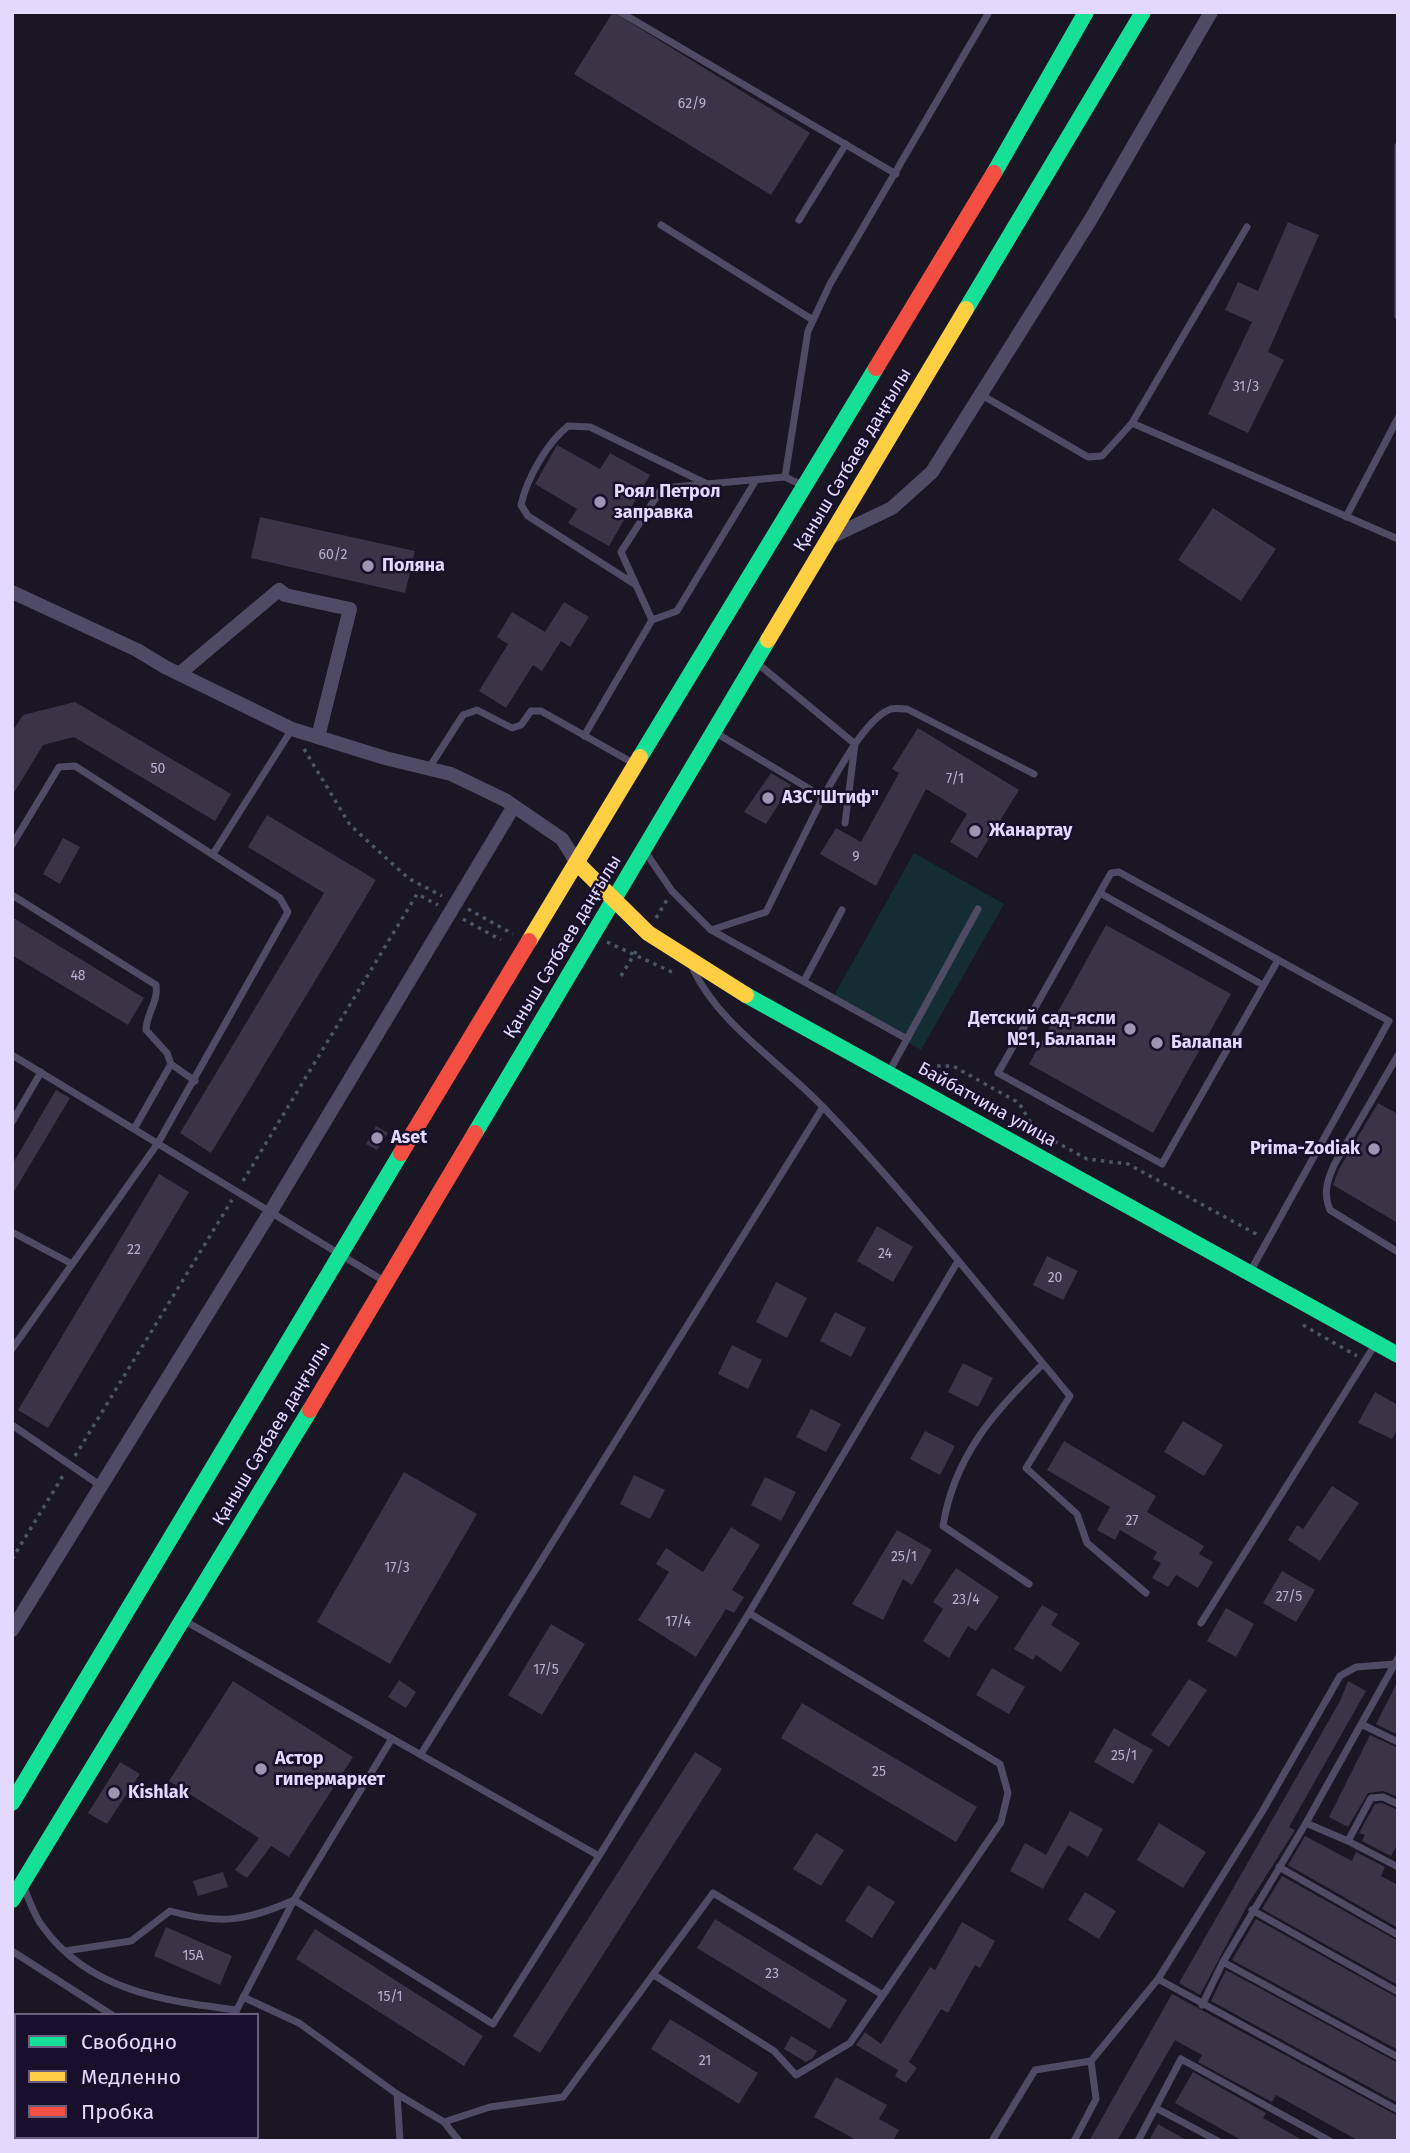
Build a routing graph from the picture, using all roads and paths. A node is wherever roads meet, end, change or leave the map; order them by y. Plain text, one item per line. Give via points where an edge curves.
1 (620, 12) edge
2 (989, 12) edge
3 (1086, 12) edge
4 (1143, 12) edge
5 (1211, 12) edge
6 (846, 144) junction
7 (1398, 146) edge
8 (896, 174) junction
9 (799, 220) dead end
10 (660, 225) dead end
11 (1247, 227) dead end
12 (1398, 316) edge
13 (813, 320) junction
14 (979, 394) junction
15 (1398, 418) edge
16 (1132, 422) junction
17 (785, 477) junction
18 (755, 480) junction
19 (708, 484) junction
20 (804, 486) junction
21 (1346, 517) junction
22 (828, 539) junction
23 (1398, 539) edge
24 (636, 586) junction
25 (12, 592) edge
26 (652, 620) junction
27 (756, 663) junction
28 (179, 674) junction
29 (292, 729) junction
30 (714, 732) junction
31 (584, 736) junction
32 (318, 737) junction
33 (855, 744) junction
34 (636, 765) junction
35 (429, 769) junction
36 (1034, 774) dead end
37 (823, 797) junction
38 (514, 806) junction
39 (845, 823) dead end
40 (12, 845) edge
41 (644, 849) junction
42 (213, 855) junction
43 (577, 863) junction
44 (1100, 893) junction
45 (12, 895) edge
46 (613, 900) junction
47 (456, 903) junction
48 (978, 909) dead end
49 (842, 910) dead end
50 (711, 930) junction
51 (528, 942) junction
52 (634, 955) dead end
53 (688, 958) junction
54 (1278, 960) junction
55 (621, 976) dead end
56 (804, 981) junction
57 (1264, 985) junction
58 (907, 1039) junction
59 (12, 1055) edge
60 (1398, 1055) edge
61 (171, 1064) junction
62 (41, 1072) junction
63 (888, 1073) junction
64 (195, 1081) junction
65 (823, 1107) junction
66 (12, 1122) edge
67 (134, 1129) junction
68 (158, 1143) junction
69 (271, 1212) junction
70 (12, 1232) edge
71 (1398, 1252) edge
72 (340, 1254) junction
73 (958, 1261) junction
74 (72, 1264) junction
75 (1250, 1273) junction
76 (384, 1281) junction
77 (1377, 1343) junction
78 (12, 1349) edge
79 (1397, 1353) edge
80 (1043, 1364) junction
81 (12, 1425) edge
82 (101, 1486) junction
83 (1029, 1584) dead end
84 (1146, 1593) dead end
85 (749, 1613) junction
86 (184, 1620) junction
87 (1201, 1623) dead end
88 (12, 1630) edge
89 (1396, 1661) edge
90 (1363, 1725) junction
91 (391, 1740) junction
92 (1398, 1742) edge
93 (421, 1754) junction
94 (12, 1803) edge
95 (1398, 1804) edge
96 (1306, 1822) junction
97 (1349, 1842) junction
98 (599, 1856) junction
99 (1279, 1867) junction
100 (1398, 1867) edge
101 (17, 1881) edge
102 (12, 1900) edge
103 (294, 1900) junction
104 (1252, 1910) junction
105 (1398, 1935) edge
106 (12, 1951) edge
107 (65, 1951) junction
108 (1223, 1962) junction
109 (654, 1975) junction
110 (1158, 1979) junction
111 (1398, 1992) edge
112 (883, 1995) junction
113 (243, 1997) junction
114 (1202, 2005) junction
115 (109, 2013) edge
116 (235, 2013) edge
117 (1398, 2057) edge
118 (1091, 2061) junction
119 (397, 2094) junction
120 (1156, 2108) junction
121 (1398, 2110) edge
122 (444, 2122) junction
123 (400, 2141) edge
124 (459, 2141) edge
125 (992, 2141) edge
126 (1074, 2141) edge
127 (1138, 2141) edge
128 (1218, 2141) edge
129 (1330, 2141) edge

1 - 6 lane
2 - 8 lane
3 - 20 main road, Қаныш Сәтбаев даңғылы via 995,172
4 - 22 main road, Қаныш Сәтбаев даңғылы
5 - 14 street via 1091,219
6 - 8 lane
6 - 9 lane
7 - 12 lane
8 - 13 lane
10 - 13 lane
11 - 16 lane
13 - 17 lane
14 - 16 lane via 1088,457 1102,456
14 - 22 street via 932,472 892,508
15 - 21 lane
16 - 21 lane
17 - 18 lane
17 - 20 lane
18 - 19 lane
18 - 26 lane via 677,611
19 - 24 lane via 662,488 621,552
19 - 24 lane via 590,427 568,426 558,434 524,489 521,505 528,516
20 - 34 main road, Қаныш Сәтбаев даңғылы
21 - 23 lane
22 - 27 main road, Қаныш Сәтбаев даңғылы
24 - 26 lane
25 - 28 street
26 - 31 lane
27 - 30 main road, Қаныш Сәтбаев даңғылы
27 - 33 lane
28 - 29 street
28 - 32 street via 279,590 350,609
29 - 32 street
29 - 42 lane
29 - 47 path via 350,825 408,878
30 - 37 lane
30 - 41 main road, Қаныш Сәтбаев даңғылы
31 - 34 lane
31 - 35 lane via 541,711 531,711 521,725 512,728 477,710 463,715
32 - 35 street
33 - 36 lane via 891,709 907,709
33 - 37 lane
33 - 39 lane
34 - 43 main road, Қаныш Сәтбаев даңғылы
35 - 38 street via 451,774
37 - 50 lane via 766,912
38 - 43 street via 562,839
38 - 47 street
40 - 42 lane via 58,767 75,766
41 - 46 main road, Қаныш Сәтбаев даңғылы
41 - 50 lane via 672,891
42 - 64 lane via 280,898 288,912
43 - 46 main road, Байбатчина улица
43 - 51 main road, Қаныш Сәтбаев даңғылы
44 - 54 lane via 1111,873 1119,872
44 - 57 lane
44 - 57 lane via 998,1073 1162,1164
45 - 61 lane via 156,985 158,994 146,1018 146,1030
46 - 53 main road, Байбатчина улица via 648,933
46 - 76 main road, Қаныш Сәтбаев даңғылы
47 - 51 path
47 - 69 street
48 - 58 lane
49 - 56 lane
50 - 56 lane
51 - 72 main road, Қаныш Сәтбаев даңғылы
52 - 55 path
53 - 63 main road, Байбатчина улица
53 - 65 lane via 710,1000
54 - 57 lane
54 - 75 lane via 1389,1021
56 - 58 lane
58 - 63 lane
59 - 62 lane
60 - 71 lane via 1334,1166 1326,1182 1325,1200 1330,1210
61 - 64 lane
61 - 67 lane
62 - 66 lane
62 - 67 lane
63 - 75 main road, Байбатчина улица
64 - 68 lane
65 - 73 lane
65 - 93 lane
67 - 68 lane
68 - 69 lane
68 - 74 lane
69 - 72 lane
69 - 82 street
70 - 74 lane
72 - 76 lane
72 - 94 main road, Қаныш Сәтбаев даңғылы
73 - 80 lane
73 - 85 lane
74 - 78 lane
75 - 77 main road, Байбатчина улица
76 - 86 main road, Қаныш Сәтбаев даңғылы
77 - 79 main road, Байбатчина улица
77 - 87 lane
80 - 83 lane via 1005,1401 973,1443 948,1493 943,1526
80 - 84 lane via 1070,1396 1026,1468 1077,1514 1087,1543
81 - 82 lane
82 - 88 street
85 - 98 lane
85 - 112 lane via 1000,1764 1008,1793 1001,1822
86 - 91 lane
86 - 101 main road, Қаныш Сәтбаев даңғылы
89 - 90 lane
89 - 110 lane via 1356,1667 1340,1676
90 - 92 lane
90 - 96 lane
91 - 93 lane
91 - 103 lane
93 - 98 lane
95 - 97 lane via 1383,1797 1371,1798
96 - 97 lane
96 - 99 lane
97 - 100 lane
98 - 103 lane via 493,2024
99 - 104 lane
99 - 105 lane
101 - 102 main road, Қаныш Сәтбаев даңғылы
101 - 107 lane via 42,1927
103 - 107 lane via 239,1920 203,1920 170,1911 131,1941
103 - 113 lane
104 - 108 lane
104 - 111 lane
106 - 115 lane
107 - 116 lane via 105,1982 164,2000
108 - 114 lane
108 - 117 lane
109 - 112 lane via 774,2051 796,2075 850,2043
109 - 112 lane via 713,1893
109 - 122 lane via 562,2097 489,2107
110 - 114 lane
110 - 118 lane
113 - 116 lane
113 - 119 lane via 299,2023
114 - 121 lane
118 - 125 lane via 1035,2070
118 - 126 lane via 1096,2099
119 - 122 lane
119 - 123 lane
120 - 127 lane
120 - 128 lane
120 - 129 lane via 1181,2059
122 - 124 lane

